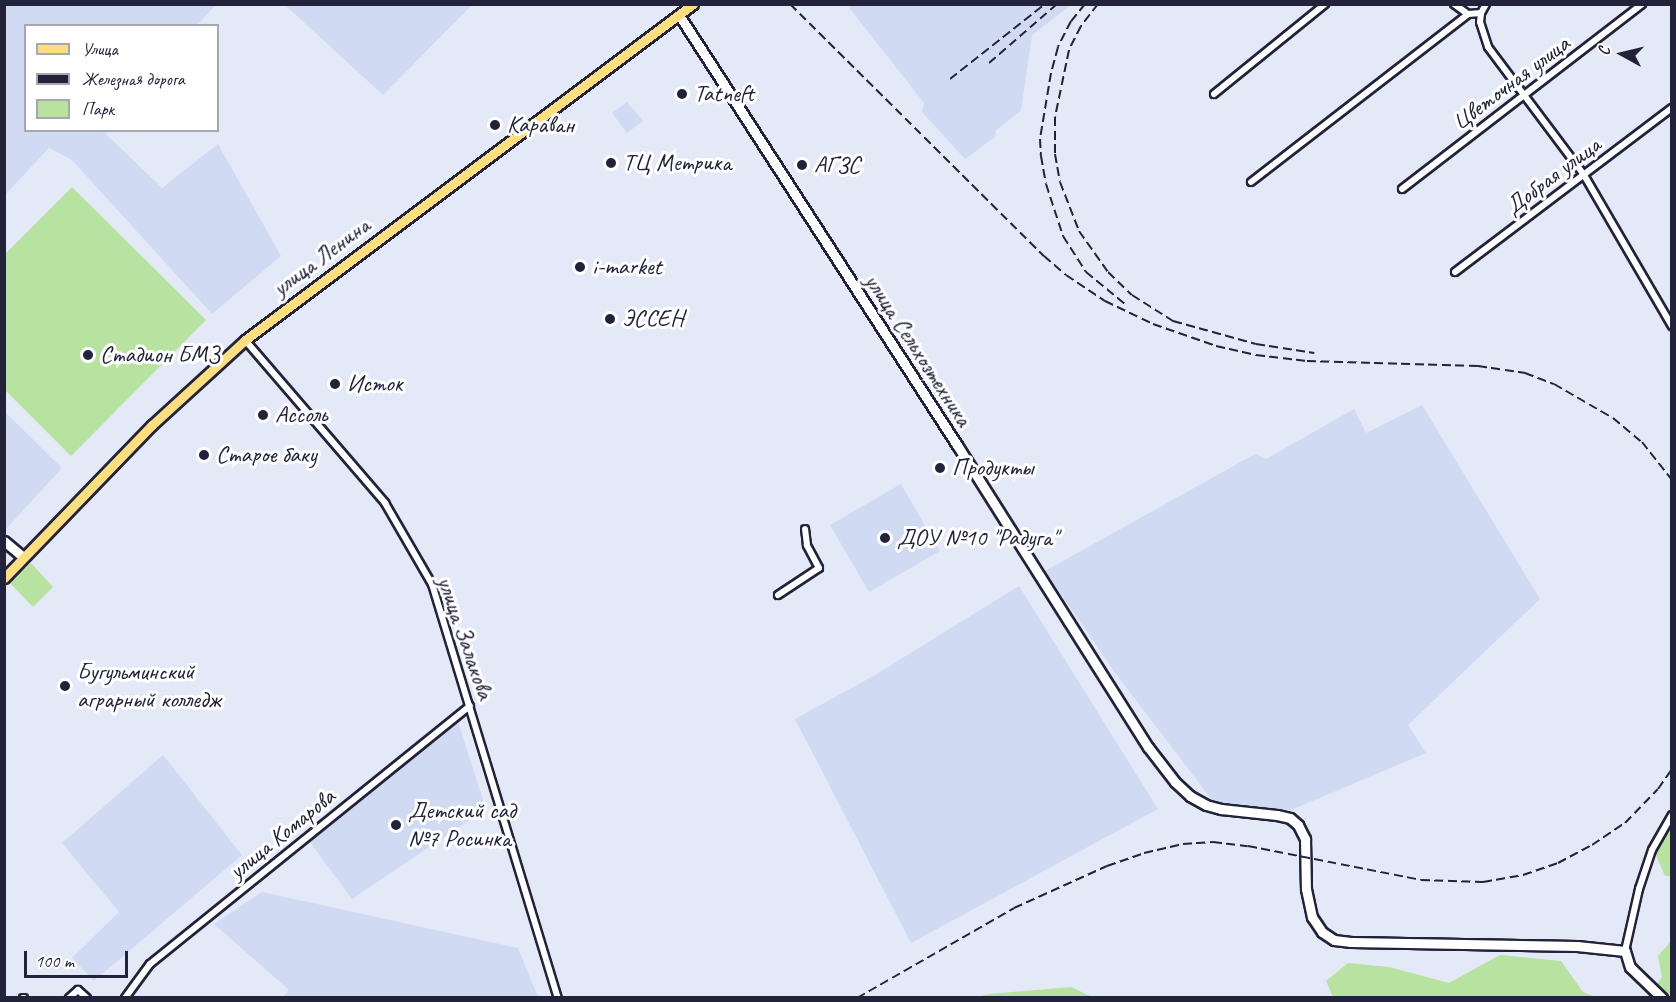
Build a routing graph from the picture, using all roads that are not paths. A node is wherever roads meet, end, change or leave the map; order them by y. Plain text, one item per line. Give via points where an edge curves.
1 (693, 4) edge
2 (1326, 4) edge
3 (1454, 4) edge
4 (1486, 4) edge
5 (1642, 4) edge
6 (1480, 13) junction
7 (1468, 14) junction
8 (679, 15) junction
9 (1214, 94) dead end
10 (1526, 94) junction
11 (1671, 108) edge
12 (1584, 175) junction
13 (1251, 182) dead end
14 (1402, 189) dead end
15 (1455, 272) dead end
16 (1671, 326) edge
17 (245, 340) junction
18 (805, 530) dead end
19 (4, 541) edge
20 (23, 557) junction
21 (4, 578) edge
22 (778, 595) dead end
23 (470, 706) junction
24 (1671, 815) edge
25 (1625, 951) junction
26 (69, 998) edge
27 (87, 998) edge
28 (125, 998) edge
29 (558, 998) edge
30 (1662, 998) edge

1 - 8 main road, улица Ленина
2 - 9 street
3 - 7 street
4 - 6 street
5 - 10 street, Цветочная улица
6 - 7 street
6 - 10 street via 1488,47
7 - 13 street
8 - 17 main road, улица Ленина
8 - 25 street, улица Сельхозтехника via 1148,747 1175,782 1206,805 1290,818 1298,825 1305,839 1306,889 1312,916 1322,932 1334,940 1577,946
10 - 12 street
10 - 14 street, Цветочная улица
11 - 12 street, Добрая улица
12 - 15 street, Добрая улица
12 - 16 street
17 - 20 main road, улица Ленина via 177,400
17 - 23 street, улица Залакова via 385,503 432,584
18 - 22 street via 807,545 819,568
19 - 20 street
20 - 21 main road, улица Ленина
23 - 28 street, улица Комарова via 150,964
23 - 29 street, улица Залакова
24 - 25 street via 1652,850
25 - 30 street via 1630,967
26 - 27 street via 78,990

